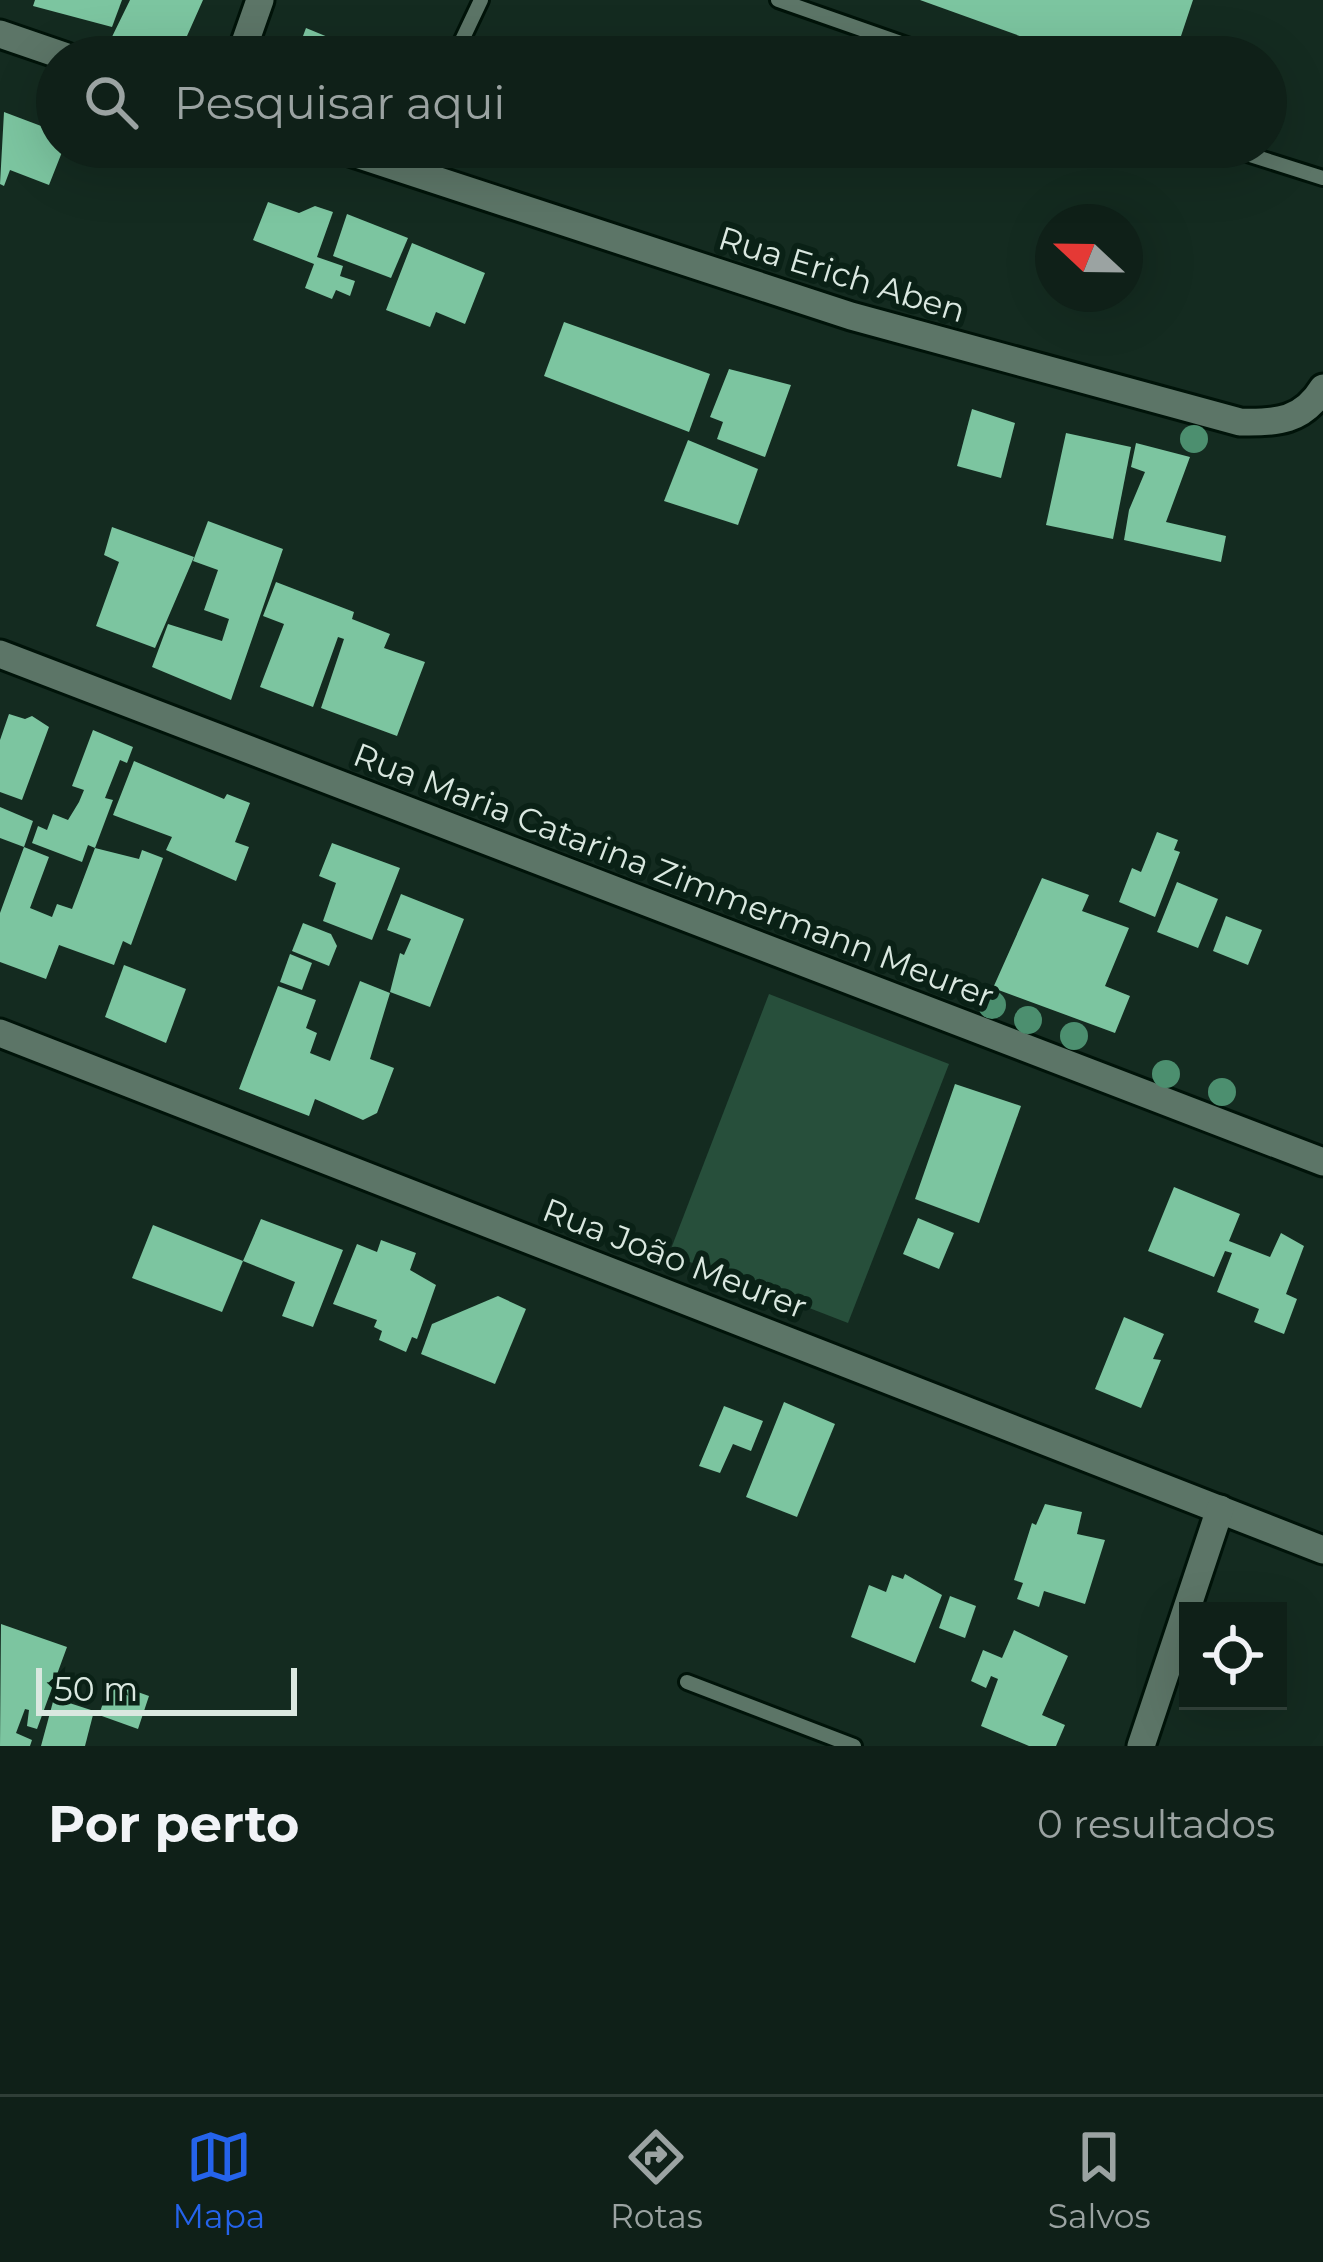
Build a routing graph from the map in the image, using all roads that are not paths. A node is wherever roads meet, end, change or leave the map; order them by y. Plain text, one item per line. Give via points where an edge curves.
1 (260, 0) edge
2 (481, 0) edge
3 (778, 0) edge
4 (0, 34) edge
5 (247, 36) edge
6 (464, 36) edge
7 (881, 36) edge
8 (36, 46) edge
9 (1287, 167) edge
10 (438, 168) edge
11 (1323, 178) edge
12 (1323, 388) edge
13 (0, 654) edge
14 (0, 1034) edge
15 (1323, 1162) edge
16 (1220, 1509) junction
17 (1323, 1550) edge
18 (687, 1682) dead end
19 (854, 1746) edge
20 (1141, 1746) edge

1 - 5 street
2 - 6 lane
3 - 7 lane
4 - 8 street
9 - 11 lane
10 - 12 street, Rua Erich Aben via 851,316 1240,422 1297,416
13 - 15 street, Rua Maria Catarina Zimmermann Meurer
14 - 16 street, Rua João Meurer
16 - 17 street, Rua João Meurer
16 - 20 street
18 - 19 lane

